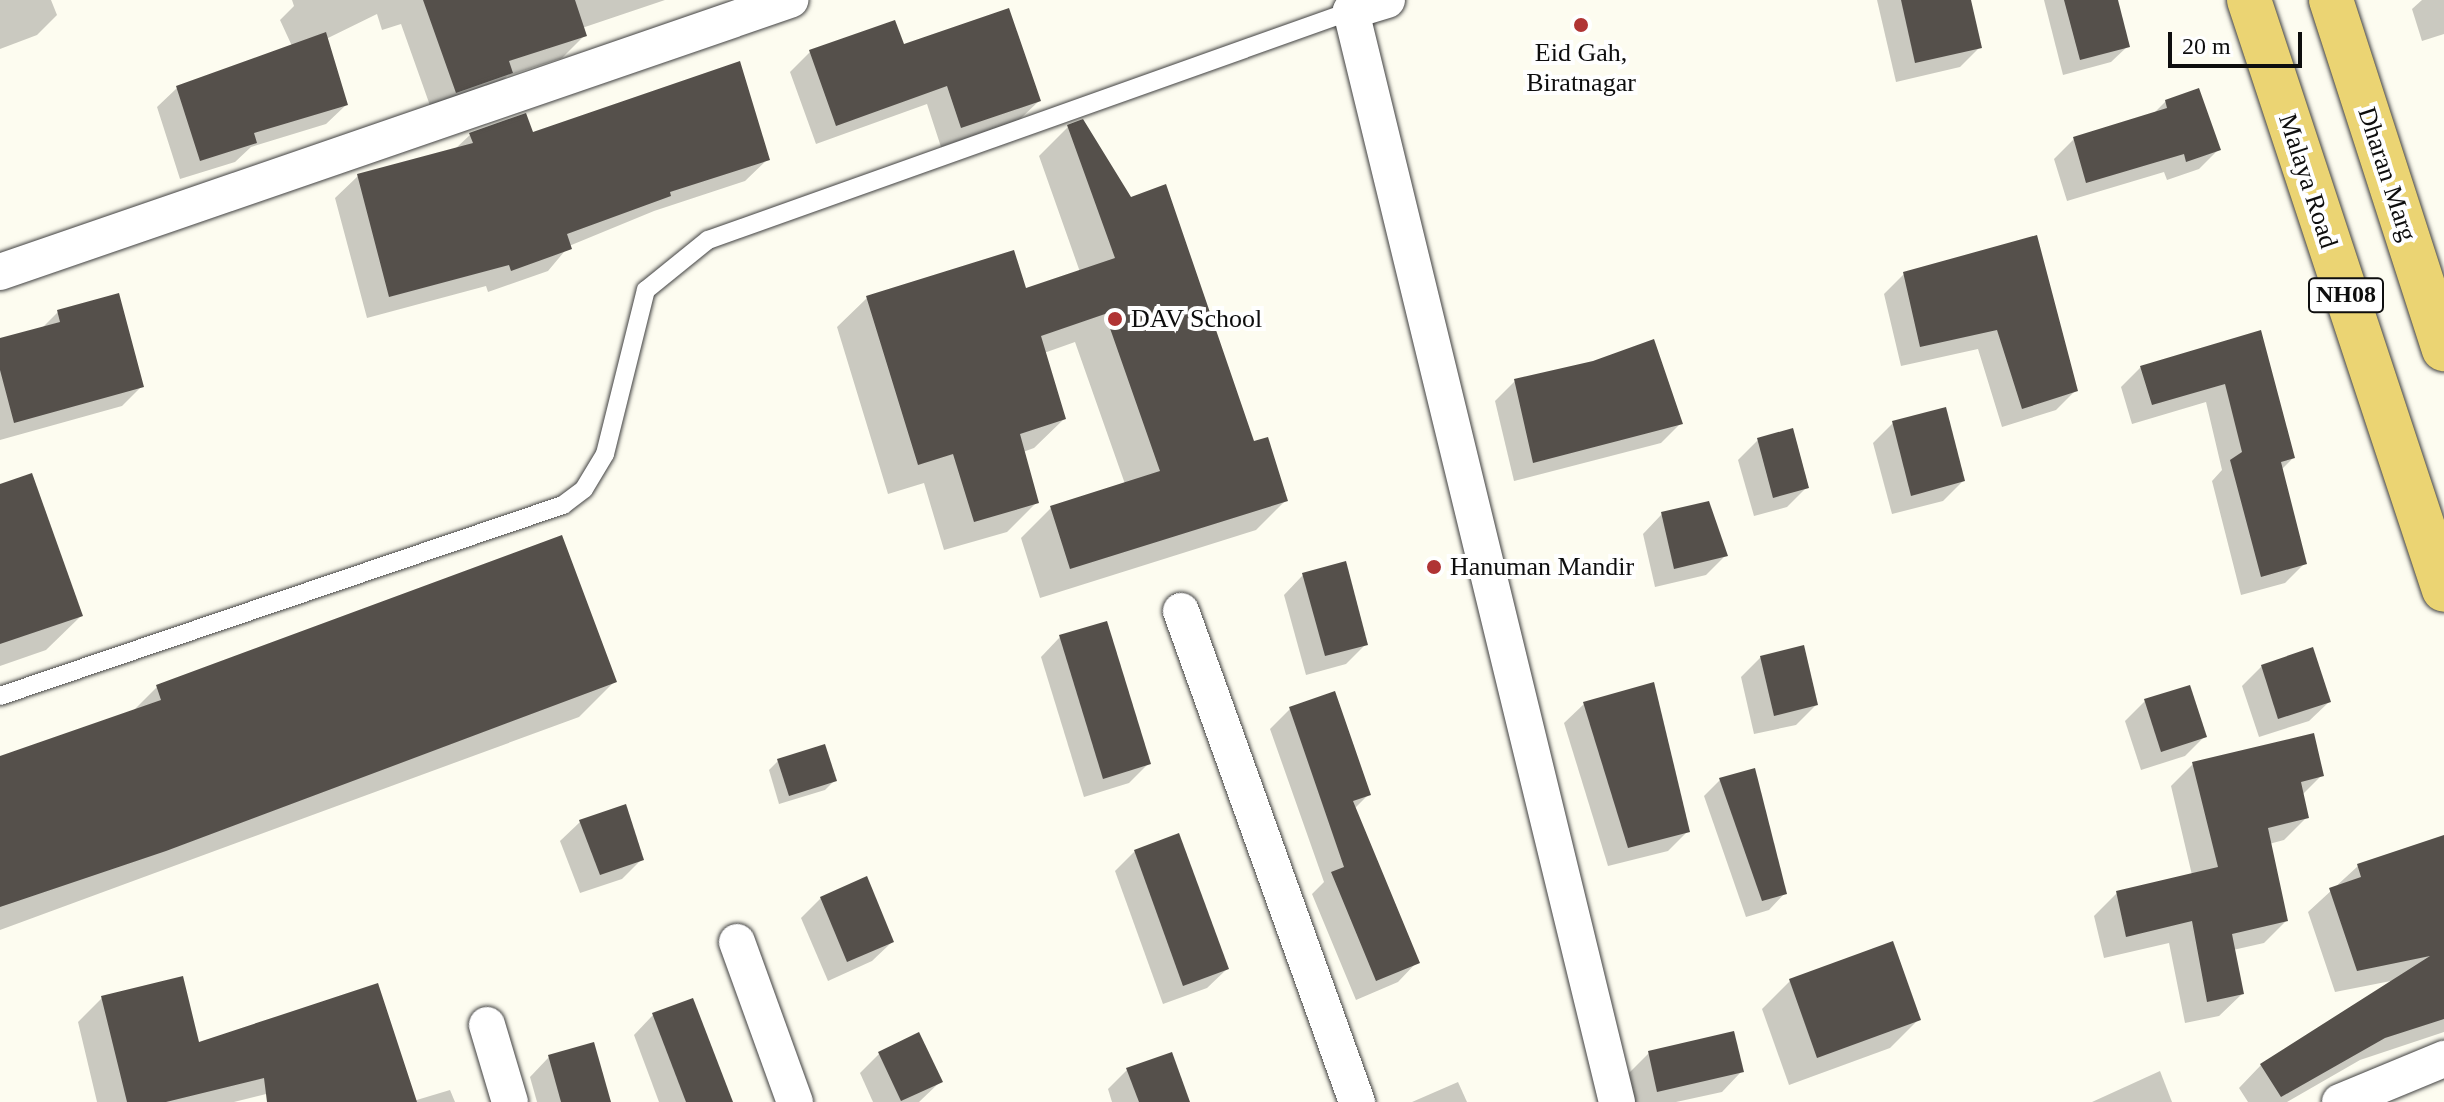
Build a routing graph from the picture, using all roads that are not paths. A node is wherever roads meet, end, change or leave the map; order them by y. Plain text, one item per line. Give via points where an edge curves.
1 (790, 0) edge
2 (1387, 0) edge
3 (2249, 0) edge
4 (2331, 0) edge
5 (1349, 5) edge
6 (0, 272) edge
7 (2444, 349) edge
8 (2444, 590) edge
9 (1181, 611) dead end
10 (0, 696) edge
11 (737, 942) dead end
12 (487, 1025) dead end
13 (2444, 1059) edge
14 (510, 1102) edge
15 (795, 1102) edge
16 (1357, 1102) edge
17 (1617, 1102) edge
18 (2340, 1102) edge

1 - 6 street
2 - 5 street
3 - 8 main road, Malaya Road / NH08
4 - 7 main road, Dharan Marg / NH08
5 - 10 lane via 708,240 646,290 605,454 584,489 563,505
5 - 17 street
9 - 16 street
11 - 15 street
12 - 14 street
13 - 18 street

